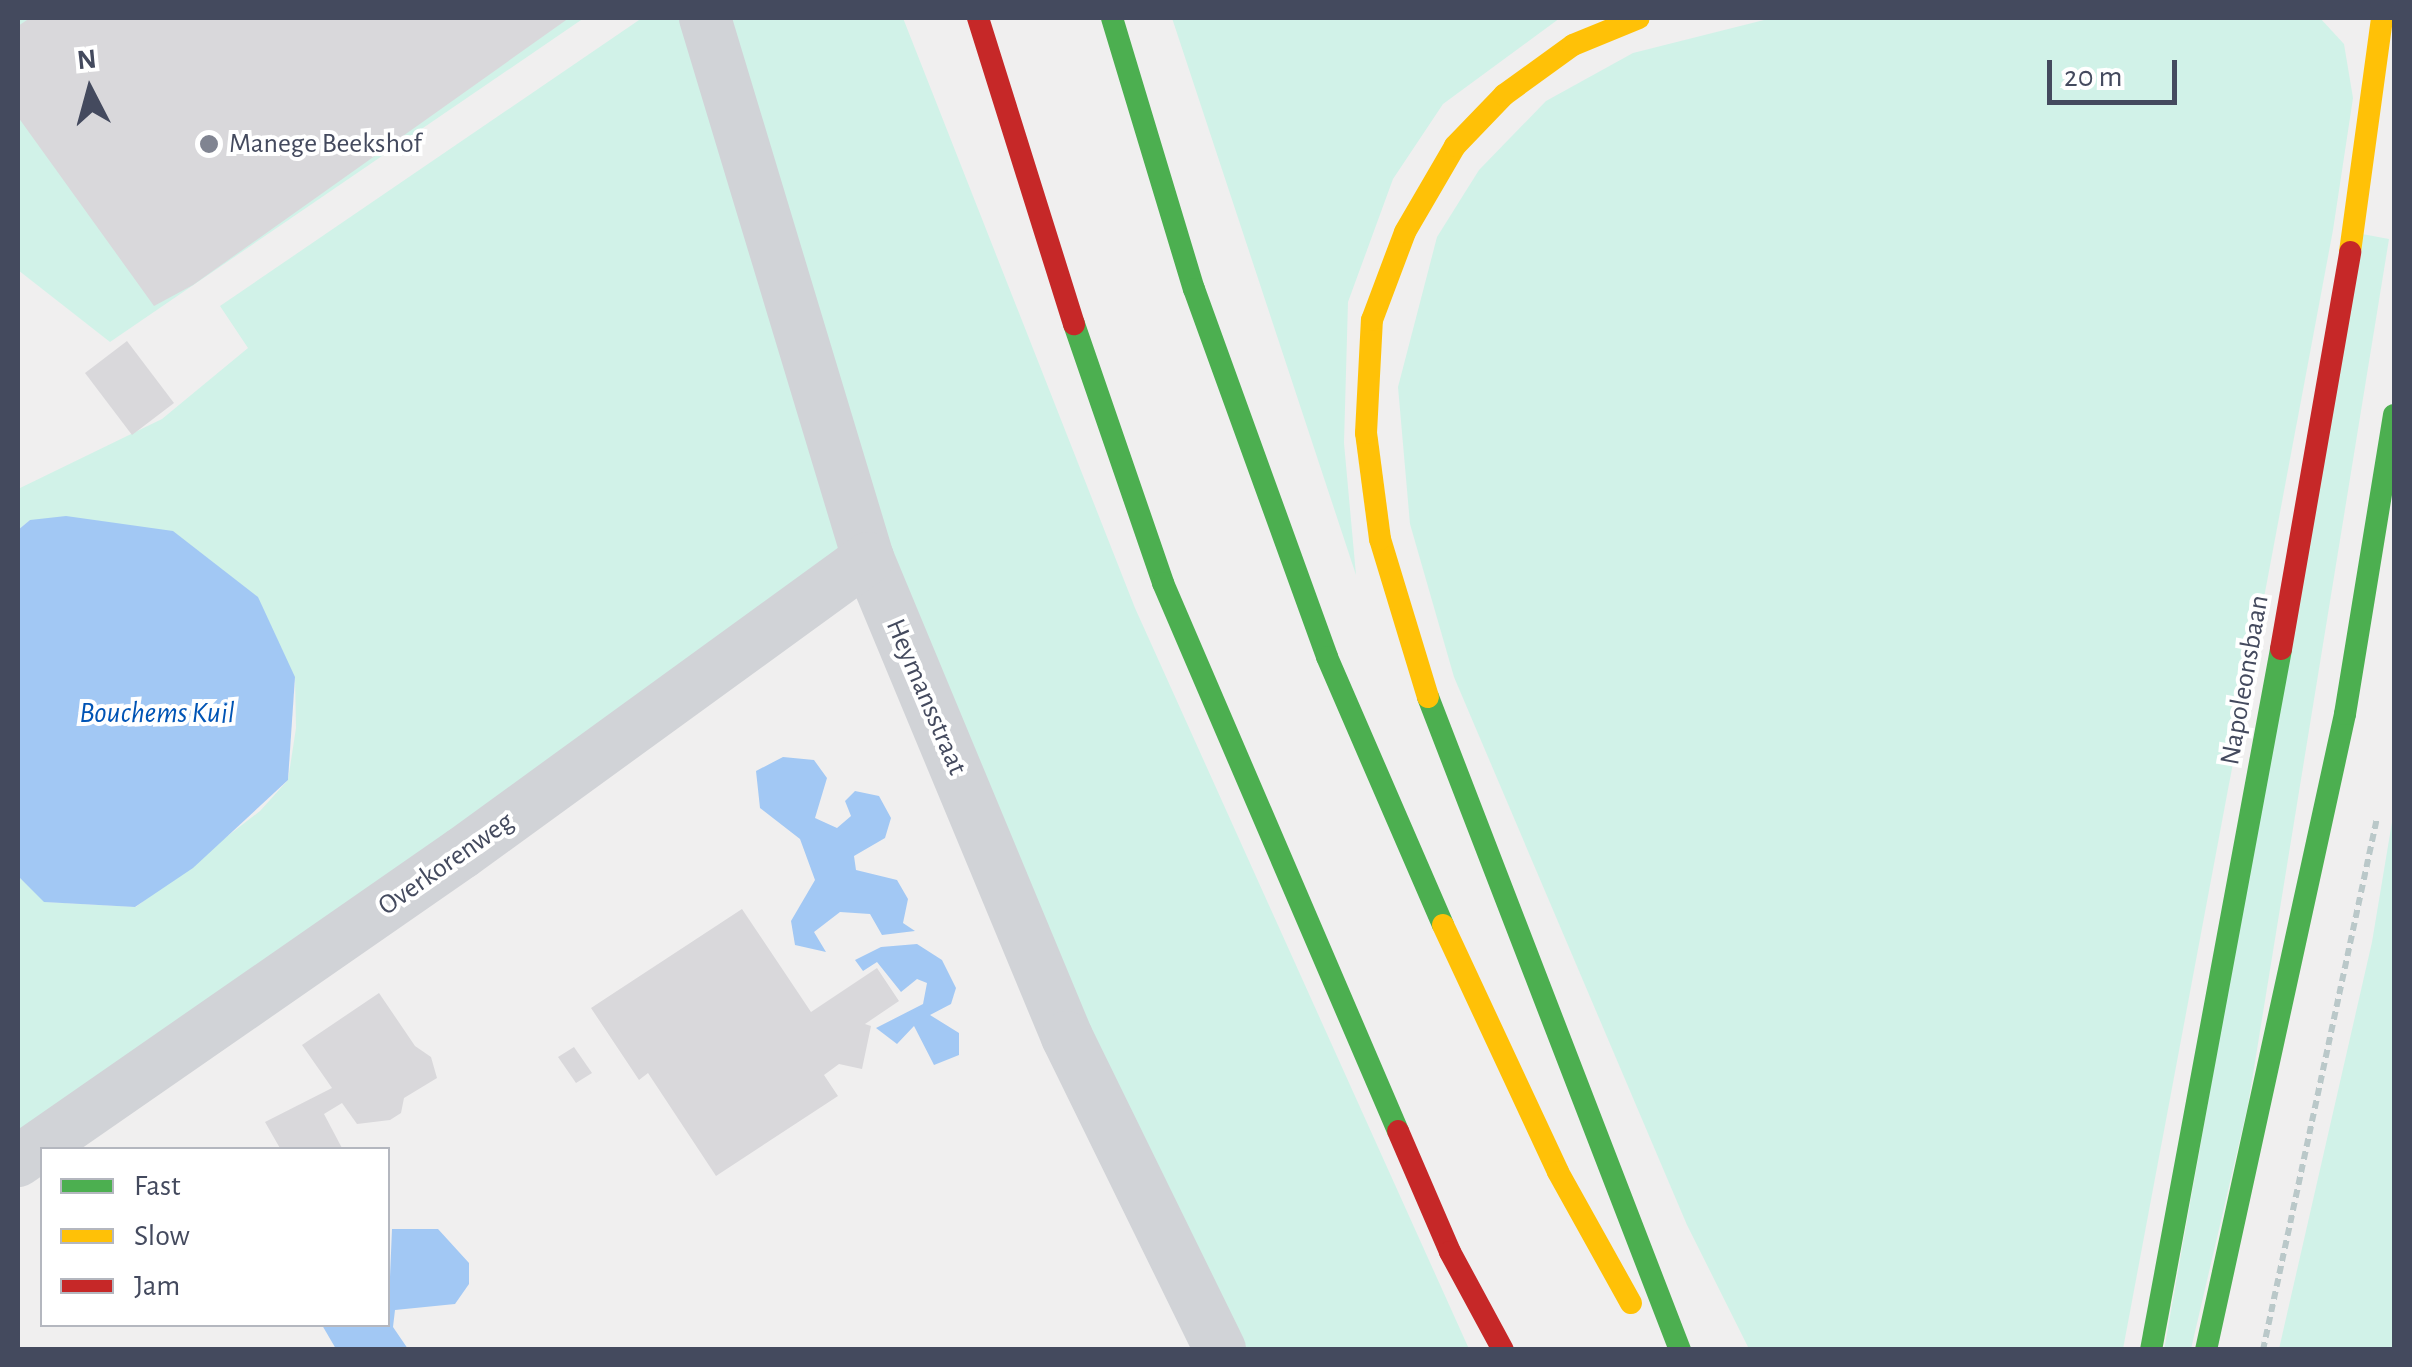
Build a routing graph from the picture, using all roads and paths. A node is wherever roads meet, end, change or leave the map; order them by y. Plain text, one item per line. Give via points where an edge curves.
1 (705, 18) edge
2 (978, 18) edge
3 (1112, 18) edge
4 (1640, 18) edge
5 (2382, 18) edge
6 (2394, 415) edge
7 (868, 558) junction
8 (2380, 800) dead end
9 (18, 1160) edge
10 (1220, 1350) edge
11 (1502, 1350) edge
12 (1657, 1350) edge
13 (1680, 1350) edge
14 (2151, 1350) edge
15 (2206, 1350) edge
16 (2263, 1350) edge

1 - 7 street, Heymansstraat
2 - 11 main road via 1009,134 1163,582 1450,1252
3 - 12 main road via 1194,289 1328,657 1478,1006 1558,1172
4 - 13 main road via 1574,45 1504,95 1455,146 1405,232 1372,320 1366,432 1380,538 1406,640
5 - 14 main road, Napoleonsbaan via 2274,695
6 - 15 main road via 2345,714
7 - 9 street, Overkorenweg via 462,854
7 - 10 street, Heymansstraat via 1068,1037
8 - 16 path

